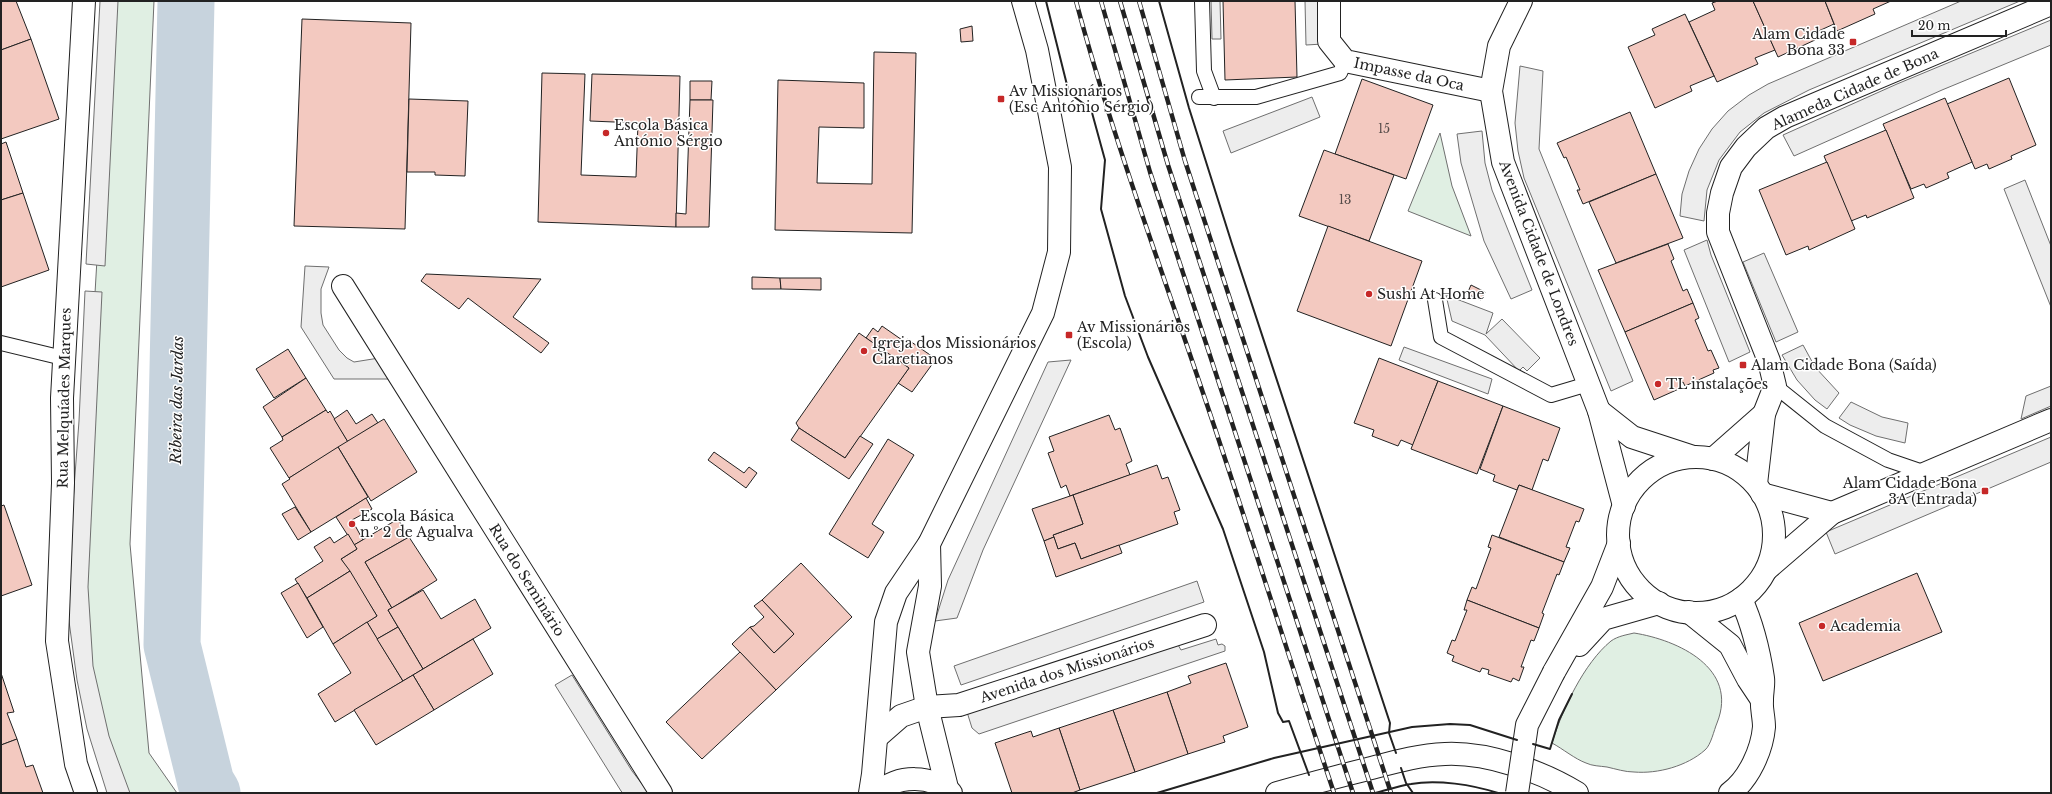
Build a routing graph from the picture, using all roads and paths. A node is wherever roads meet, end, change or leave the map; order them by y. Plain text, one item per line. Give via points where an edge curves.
1 (84, 1) edge
2 (1023, 1) edge
3 (1202, 1) edge
4 (1329, 1) edge
5 (1519, 3) edge
6 (2051, 4) edge
7 (1345, 61) junction
8 (1491, 91) junction
9 (1199, 97) dead end
10 (1214, 98) junction
11 (343, 286) dead end
12 (1435, 300) dead end
13 (1, 343) edge
14 (63, 358) junction
15 (1588, 384) junction
16 (1775, 386) junction
17 (1599, 411) junction
18 (1764, 414) junction
19 (2051, 420) edge
20 (1704, 458) junction
21 (1926, 473) junction
22 (1759, 489) junction
23 (1624, 506) junction
24 (1832, 513) junction
25 (1619, 543) junction
26 (929, 544) junction
27 (1767, 569) junction
28 (1742, 598) junction
29 (1659, 603) junction
30 (1689, 612) junction
31 (1205, 625) dead end
32 (1554, 672) junction
33 (1762, 700) junction
34 (927, 707) junction
35 (877, 737) junction
36 (949, 790) edge
37 (86, 793) edge
38 (661, 793) edge
39 (870, 793) edge
40 (879, 793) edge
41 (1276, 793) edge
42 (1518, 793) edge
43 (1577, 793) edge
44 (1730, 793) edge

1 - 14 street, Rua Melquíades Marques
2 - 26 street via 1037,50 1060,167 1059,252 1043,313
3 - 10 lane via 1204,71
4 - 7 street, Impasse da Oca via 1329,41
5 - 8 street, Avenida Cidade de Londres via 1499,46
6 - 16 street, Alameda Cidade de Bona via 1785,117 1766,128 1735,162 1722,193 1718,232 1769,361
7 - 8 street, Impasse da Oca
7 - 10 lane via 1340,73 1256,97
8 - 15 street, Avenida Cidade de Londres via 1503,162
9 - 10 lane
11 - 38 street, Rua do Seminário
12 - 15 lane via 1441,337 1551,395
13 - 14 lane
14 - 37 street, Rua Melquíades Marques via 63,483 57,641 76,764
15 - 17 street, Avenida Cidade de Londres
16 - 18 street
16 - 21 lane via 1825,426 1888,460
17 - 20 street, Avenida Cidade de Londres via 1632,437
17 - 23 street, Avenida Cidade de Londres
18 - 20 street
18 - 22 street
19 - 21 street
20 - 22 street, Avenida Cidade de Londres via 1729,464 1743,473
20 - 23 street via 1672,461 1652,471 1635,486
21 - 24 street
22 - 24 street
22 - 27 street via 1771,512 1774,531 1773,550
23 - 25 street via 1619,524
24 - 27 street
25 - 29 street via 1624,563 1634,582
25 - 32 street via 1602,587
26 - 34 street via 930,586 918,652
26 - 35 street via 896,593 886,622
27 - 28 street via 1756,585
28 - 30 street via 1714,611
28 - 33 street via 1764,680
29 - 30 street via 1668,608
29 - 32 street via 1603,619
30 - 33 street via 1730,645
31 - 34 street, Avenida dos Missionários via 959,705
32 - 42 street, bridge via 1527,725
33 - 44 street via 1764,726 1758,749 1749,771
34 - 35 street, Avenida dos Missionários via 901,716
34 - 36 street
35 - 39 street
36 - 40 street via 933,781 901,780 884,787
41 - 43 street via 1404,760 1445,754 1487,758 1544,776

